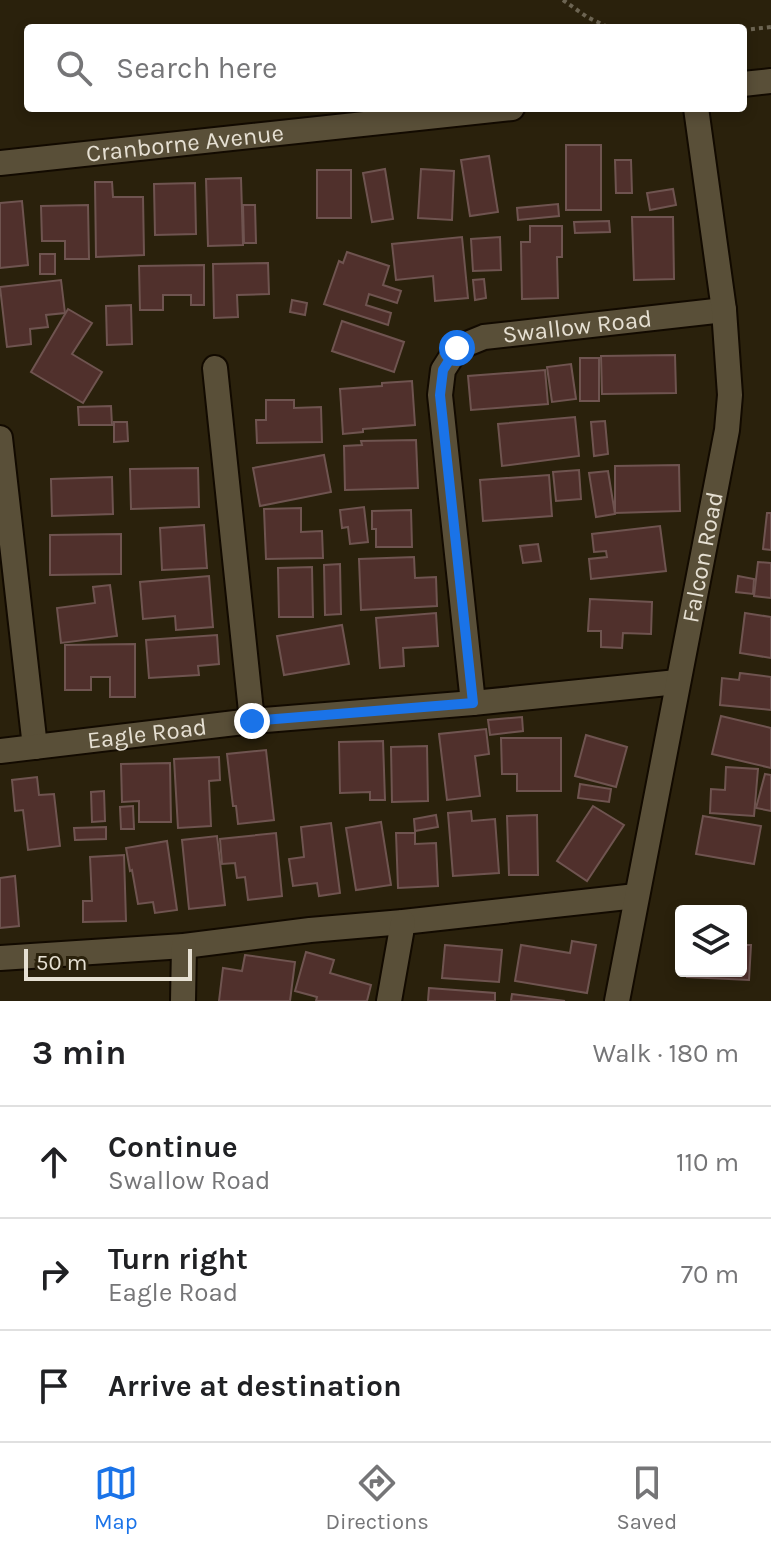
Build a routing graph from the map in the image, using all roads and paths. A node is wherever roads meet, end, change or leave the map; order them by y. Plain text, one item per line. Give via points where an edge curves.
1 (563, 0) edge
2 (602, 24) edge
3 (771, 27) edge
4 (747, 30) edge
5 (771, 81) edge
6 (747, 84) edge
7 (475, 112) edge
8 (697, 112) edge
9 (0, 163) edge
10 (724, 310) junction
11 (215, 368) dead end
12 (0, 438) edge
13 (677, 682) junction
14 (473, 703) junction
15 (252, 721) junction
16 (35, 747) junction
17 (0, 751) edge
18 (636, 896) junction
19 (403, 922) junction
20 (184, 946) junction
21 (0, 958) edge
22 (183, 1001) edge
23 (389, 1001) edge
24 (617, 1001) edge

1 - 2 path
3 - 4 path
5 - 6 street
7 - 9 street, Cranborne Avenue
8 - 10 street, Falcon Road
10 - 13 street, Falcon Road via 727,430
10 - 14 street, Swallow Road via 484,337 457,348 443,370 440,395
11 - 15 street
12 - 16 street
13 - 14 street, Eagle Road
13 - 18 street, Falcon Road
14 - 15 street, Eagle Road
15 - 16 street, Eagle Road
16 - 17 street, Eagle Road
18 - 19 street
18 - 24 street, Falcon Road
19 - 20 street
19 - 23 street
20 - 21 street
20 - 22 street

